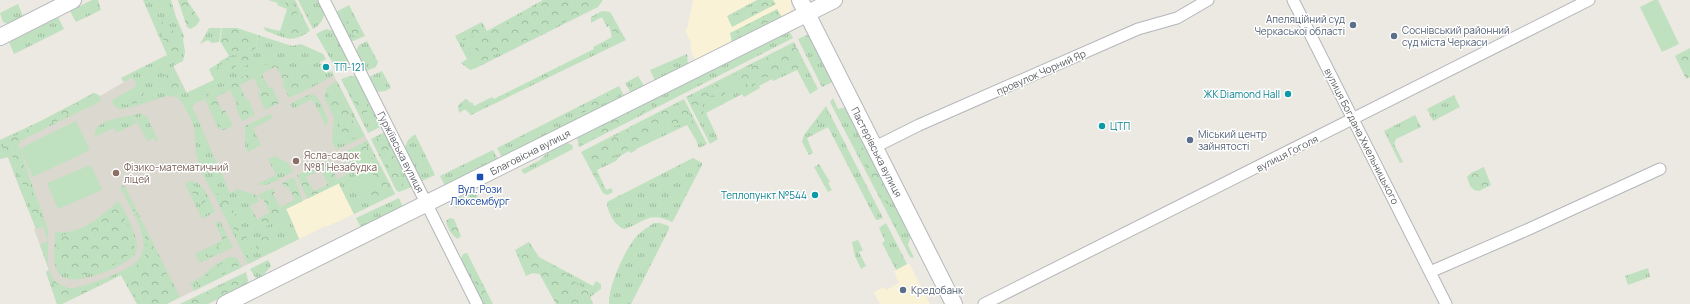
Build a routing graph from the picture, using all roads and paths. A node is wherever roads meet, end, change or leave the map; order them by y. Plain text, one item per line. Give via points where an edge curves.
1 (73, 0) edge
2 (324, 0) edge
3 (834, 0) edge
4 (1208, 0) edge
5 (1293, 0) edge
6 (1590, 0) edge
7 (804, 7) edge
8 (0, 37) edge
9 (1353, 119) junction
10 (874, 147) junction
11 (1660, 169) dead end
12 (427, 203) junction
13 (1430, 272) junction
14 (225, 304) edge
15 (477, 304) edge
16 (954, 304) edge
17 (984, 304) edge
18 (1446, 304) edge

1 - 8 main road
2 - 12 street, Гуржіївська вулиця
3 - 7 main road, Благовісна вулиця
4 - 10 street, провулок Чорний Яр via 1177,18 1138,29
5 - 9 street, вулиця Богдана Хмельницького
6 - 9 street, вулиця Гоголя
7 - 10 main road, Пастерівська вулиця
7 - 12 main road, Благовісна вулиця
9 - 13 street, вулиця Богдана Хмельницького
9 - 17 street, вулиця Гоголя
10 - 16 main road, Пастерівська вулиця
11 - 13 street
12 - 14 main road, Благовісна вулиця
12 - 15 street, Гуржіївська вулиця
13 - 18 street, вулиця Богдана Хмельницького

